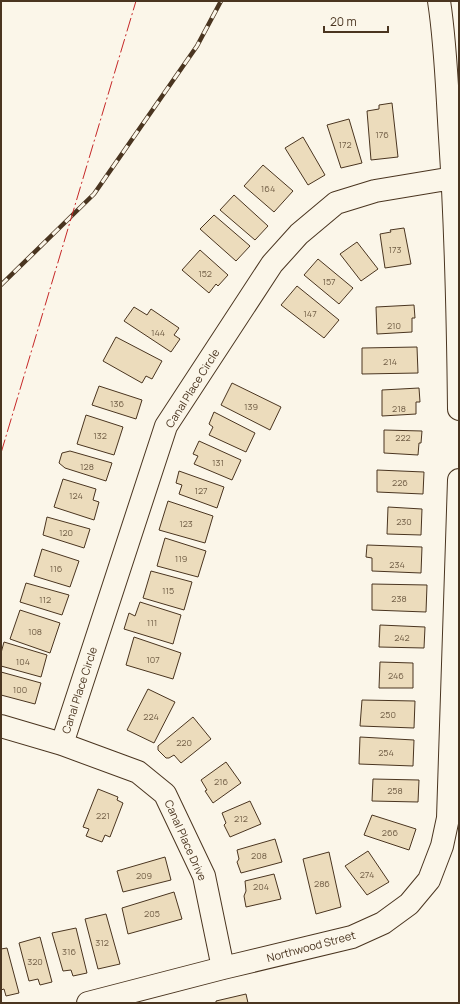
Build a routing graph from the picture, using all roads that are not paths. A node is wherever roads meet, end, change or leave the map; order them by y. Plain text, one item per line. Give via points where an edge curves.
1 (439, 1) edge
2 (453, 178) junction
3 (459, 409) edge
4 (459, 480) edge
5 (1, 726) edge
6 (62, 744) junction
7 (223, 968) junction
8 (88, 1003) edge

1 - 2 street via 444,30
2 - 3 street
2 - 6 street, Canal Place Circle via 375,191 336,203 299,234 272,264 166,426
4 - 7 street, Northwood Street via 448,818 442,846 429,880 409,904 383,922 352,937
5 - 6 street, Canal Place Drive
6 - 7 street, Canal Place Drive via 138,772 165,794 204,876
7 - 8 street, Northwood Street

